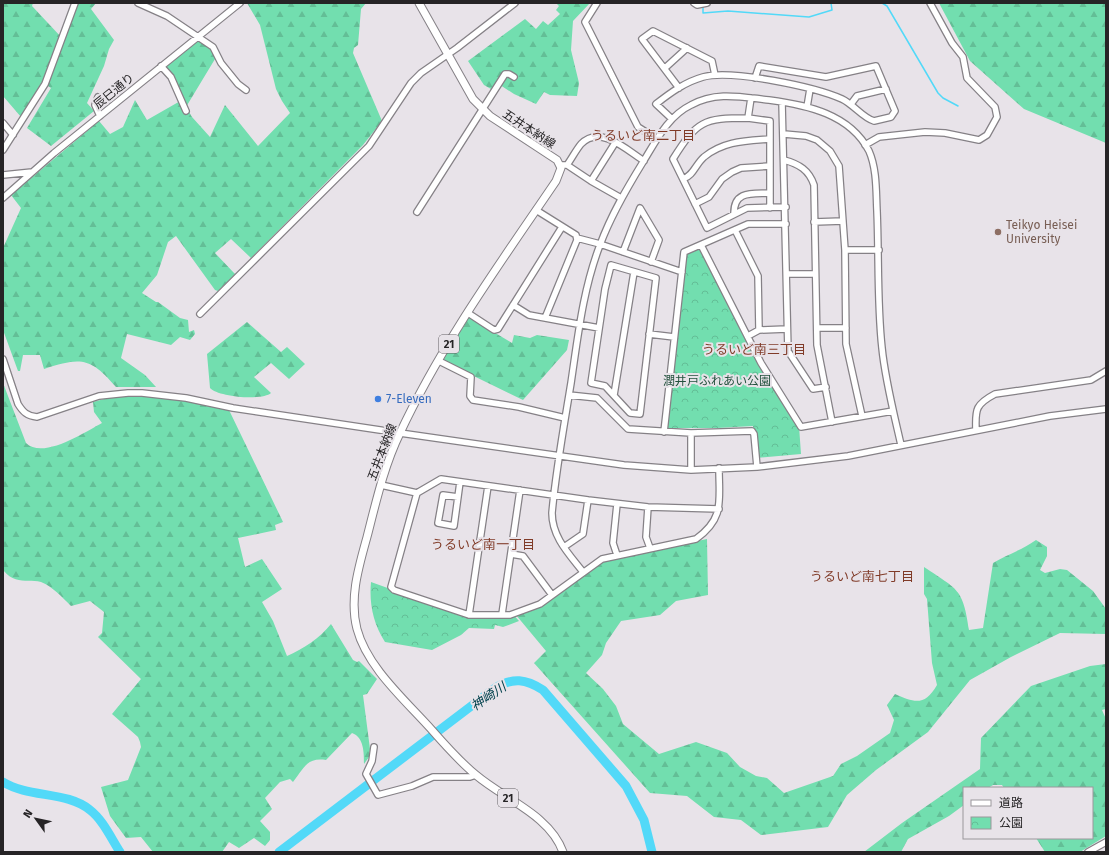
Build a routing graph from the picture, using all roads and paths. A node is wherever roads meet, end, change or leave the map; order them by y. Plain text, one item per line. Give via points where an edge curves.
1 (75, 3) edge
2 (138, 3) edge
3 (240, 3) edge
4 (419, 3) edge
5 (515, 3) edge
6 (597, 3) edge
7 (694, 3) edge
8 (707, 3) edge
9 (930, 3) edge
10 (200, 36) junction
11 (687, 48) junction
12 (448, 54) junction
13 (161, 66) junction
14 (665, 68) junction
15 (715, 75) junction
16 (514, 77) dead end
17 (755, 78) junction
18 (678, 88) junction
19 (810, 89) junction
20 (886, 89) junction
21 (246, 90) dead end
22 (98, 97) dead end
23 (751, 98) junction
24 (782, 102) junction
25 (852, 104) junction
26 (807, 107) junction
27 (186, 110) dead end
28 (482, 110) junction
29 (100, 116) junction
30 (748, 118) junction
31 (672, 119) junction
32 (3, 123) edge
33 (784, 134) junction
34 (13, 135) junction
35 (657, 139) junction
36 (770, 139) junction
37 (616, 142) junction
38 (865, 145) junction
39 (3, 150) edge
40 (784, 160) junction
41 (644, 161) junction
42 (564, 165) junction
43 (770, 166) junction
44 (32, 172) junction
45 (3, 176) edge
46 (682, 179) junction
47 (591, 181) junction
48 (770, 193) junction
49 (3, 198) edge
50 (621, 198) junction
51 (695, 204) junction
52 (786, 207) junction
53 (770, 208) junction
54 (536, 210) junction
55 (417, 212) dead end
56 (734, 213) junction
57 (843, 221) junction
58 (814, 222) junction
59 (786, 224) junction
60 (562, 227) junction
61 (735, 230) junction
62 (577, 238) junction
63 (600, 244) junction
64 (701, 244) junction
65 (845, 250) junction
66 (879, 250) junction
67 (623, 252) junction
68 (651, 262) junction
69 (634, 272) junction
70 (682, 272) junction
71 (787, 274) junction
72 (815, 274) junction
73 (513, 305) junction
74 (468, 313) junction
75 (200, 314) dead end
76 (545, 318) junction
77 (580, 324) junction
78 (599, 328) junction
79 (818, 328) junction
80 (846, 328) junction
81 (787, 329) junction
82 (759, 330) junction
83 (649, 334) junction
84 (748, 336) junction
85 (674, 337) junction
86 (3, 359) edge
87 (439, 360) junction
88 (1106, 371) edge
89 (826, 387) junction
90 (569, 395) junction
91 (614, 395) junction
92 (1106, 409) edge
93 (893, 411) junction
94 (862, 416) junction
95 (565, 418) junction
96 (832, 422) junction
97 (976, 430) junction
98 (664, 432) junction
99 (400, 433) junction
100 (691, 433) junction
101 (901, 444) junction
102 (560, 455) junction
103 (757, 467) junction
104 (719, 468) junction
105 (691, 470) junction
106 (460, 482) junction
107 (381, 486) junction
108 (488, 486) junction
109 (520, 490) junction
110 (417, 493) junction
111 (554, 495) junction
112 (458, 497) junction
113 (588, 500) junction
114 (617, 504) junction
115 (648, 507) junction
116 (719, 509) junction
117 (564, 547) junction
118 (650, 548) junction
119 (511, 554) junction
120 (616, 555) junction
121 (583, 572) junction
122 (552, 595) junction
123 (502, 614) junction
124 (469, 615) junction
125 (374, 747) dead end
126 (476, 775) junction
127 (1106, 843) edge
128 (563, 852) edge
129 (1088, 852) edge

1 - 34 street via 45,84
2 - 10 street
3 - 10 street, 辰巳通り
4 - 12 main road, 五井本納線
5 - 12 street
6 - 35 street via 585,22 638,127
7 - 8 street
9 - 38 street via 952,43 963,57 967,78 996,108 996,119 987,135 978,140 925,132 879,137
10 - 13 street, 辰巳通り
10 - 21 street via 213,47 221,63
11 - 14 street
11 - 14 street via 653,31 642,39
11 - 15 street via 712,61
12 - 28 main road, 五井本納線 via 467,91
12 - 75 street via 411,82 369,146
13 - 27 street via 171,77
13 - 29 street, 辰巳通り
14 - 18 street
15 - 17 street via 730,74
15 - 18 street
16 - 28 street via 505,74
17 - 19 street
17 - 20 street via 759,66 826,77 876,66
18 - 31 street via 656,104
19 - 25 street via 833,95
19 - 26 street
20 - 25 street via 857,96
20 - 25 street via 896,111 891,117 871,120
22 - 29 street via 95,105
23 - 24 street
23 - 30 street
23 - 31 street via 726,95 707,98 688,106
24 - 26 street
24 - 33 street
26 - 38 street via 843,121
28 - 42 main road, 五井本納線
28 - 55 street
29 - 44 street, 辰巳通り
30 - 36 street via 770,121
30 - 46 street via 720,118 703,124 688,134 673,159
31 - 35 street
32 - 34 street
33 - 40 street
33 - 57 street via 810,137 833,154 840,172
34 - 39 street
35 - 41 street
36 - 43 street
36 - 46 street via 734,142 719,147 703,158 690,176
37 - 41 street
37 - 42 street via 600,136 589,139 581,144
37 - 47 street
38 - 66 street via 870,154 875,182
40 - 52 street
40 - 58 street via 801,166 811,178 814,185
41 - 50 street
42 - 47 street
42 - 54 main road, 五井本納線 / 21
43 - 48 street
43 - 51 street via 741,168 732,172 722,179 709,197
44 - 45 street
44 - 49 street, 辰巳通り
46 - 51 street
47 - 50 street
48 - 53 street
48 - 56 street via 739,197 734,205
50 - 63 street
51 - 56 street via 707,228
52 - 53 street
52 - 59 street
53 - 56 street via 747,208
54 - 60 street
54 - 74 main road, 五井本納線 / 21
57 - 58 street
57 - 65 street
58 - 72 street
59 - 61 street via 748,224
59 - 71 street
60 - 62 street
60 - 73 street
61 - 64 street
61 - 82 street via 758,276
62 - 63 street
62 - 76 street
63 - 67 street
63 - 77 street via 586,289
64 - 70 street via 684,252
64 - 84 street
65 - 66 street
65 - 80 street
66 - 93 street via 882,349
67 - 68 street
67 - 68 street via 640,208 659,240
68 - 70 street
69 - 78 street via 612,265 605,289
69 - 83 street via 656,278
69 - 91 street
70 - 85 street
71 - 72 street
71 - 81 street
72 - 79 street
73 - 74 street via 496,330
73 - 76 street via 529,315
74 - 87 main road, 五井本納線 / 21
76 - 77 street
77 - 78 street
77 - 90 street
78 - 91 street via 591,383 605,386
79 - 80 street
79 - 89 street via 817,345
80 - 94 street via 846,344
81 - 82 street
81 - 89 street via 788,351 813,389
82 - 84 street
83 - 85 street
83 - 91 street via 640,414 630,413
84 - 96 street via 761,363 801,427
85 - 98 street
86 - 99 street via 18,404 31,416 37,417 99,396 128,392 186,398 233,408
87 - 95 street via 471,377 470,396 473,400
87 - 99 main road, 五井本納線 / 21
88 - 97 street via 1091,380 995,394 978,406 975,413
89 - 96 street
90 - 95 street
90 - 98 street via 598,398 628,429
92 - 97 street via 1050,416
93 - 94 street
93 - 101 street
94 - 96 street
95 - 102 street
97 - 101 street
98 - 100 street
99 - 102 street
99 - 107 main road, 五井本納線 / 21
100 - 103 street via 752,431
100 - 105 street
101 - 103 street via 848,456
102 - 105 street via 624,465
102 - 111 street
103 - 104 street
104 - 105 street
104 - 116 street
106 - 108 street
106 - 110 street via 441,479
106 - 112 street
107 - 110 street
107 - 126 main road, 五井本納線 / 21 via 358,570 354,601 357,628 363,647 375,665 432,731
108 - 109 street
108 - 124 street
109 - 111 street
109 - 119 street
110 - 124 street via 391,587
111 - 113 street
111 - 117 street via 553,528
112 - 112 street via 454,526 438,522 442,495
113 - 114 street
113 - 117 street via 583,534
114 - 115 street
114 - 120 street via 613,543
115 - 116 street
115 - 118 street via 646,537
116 - 118 street via 717,518 708,531 696,539
117 - 121 street
118 - 120 street
119 - 122 street via 523,556
119 - 123 street
120 - 121 street via 602,559
121 - 122 street
122 - 123 street via 540,604 510,615
123 - 124 street
125 - 126 street via 367,776 378,795 412,786 433,777
126 - 128 main road, 五井本納線 / 21 via 541,821 558,840
127 - 129 street

